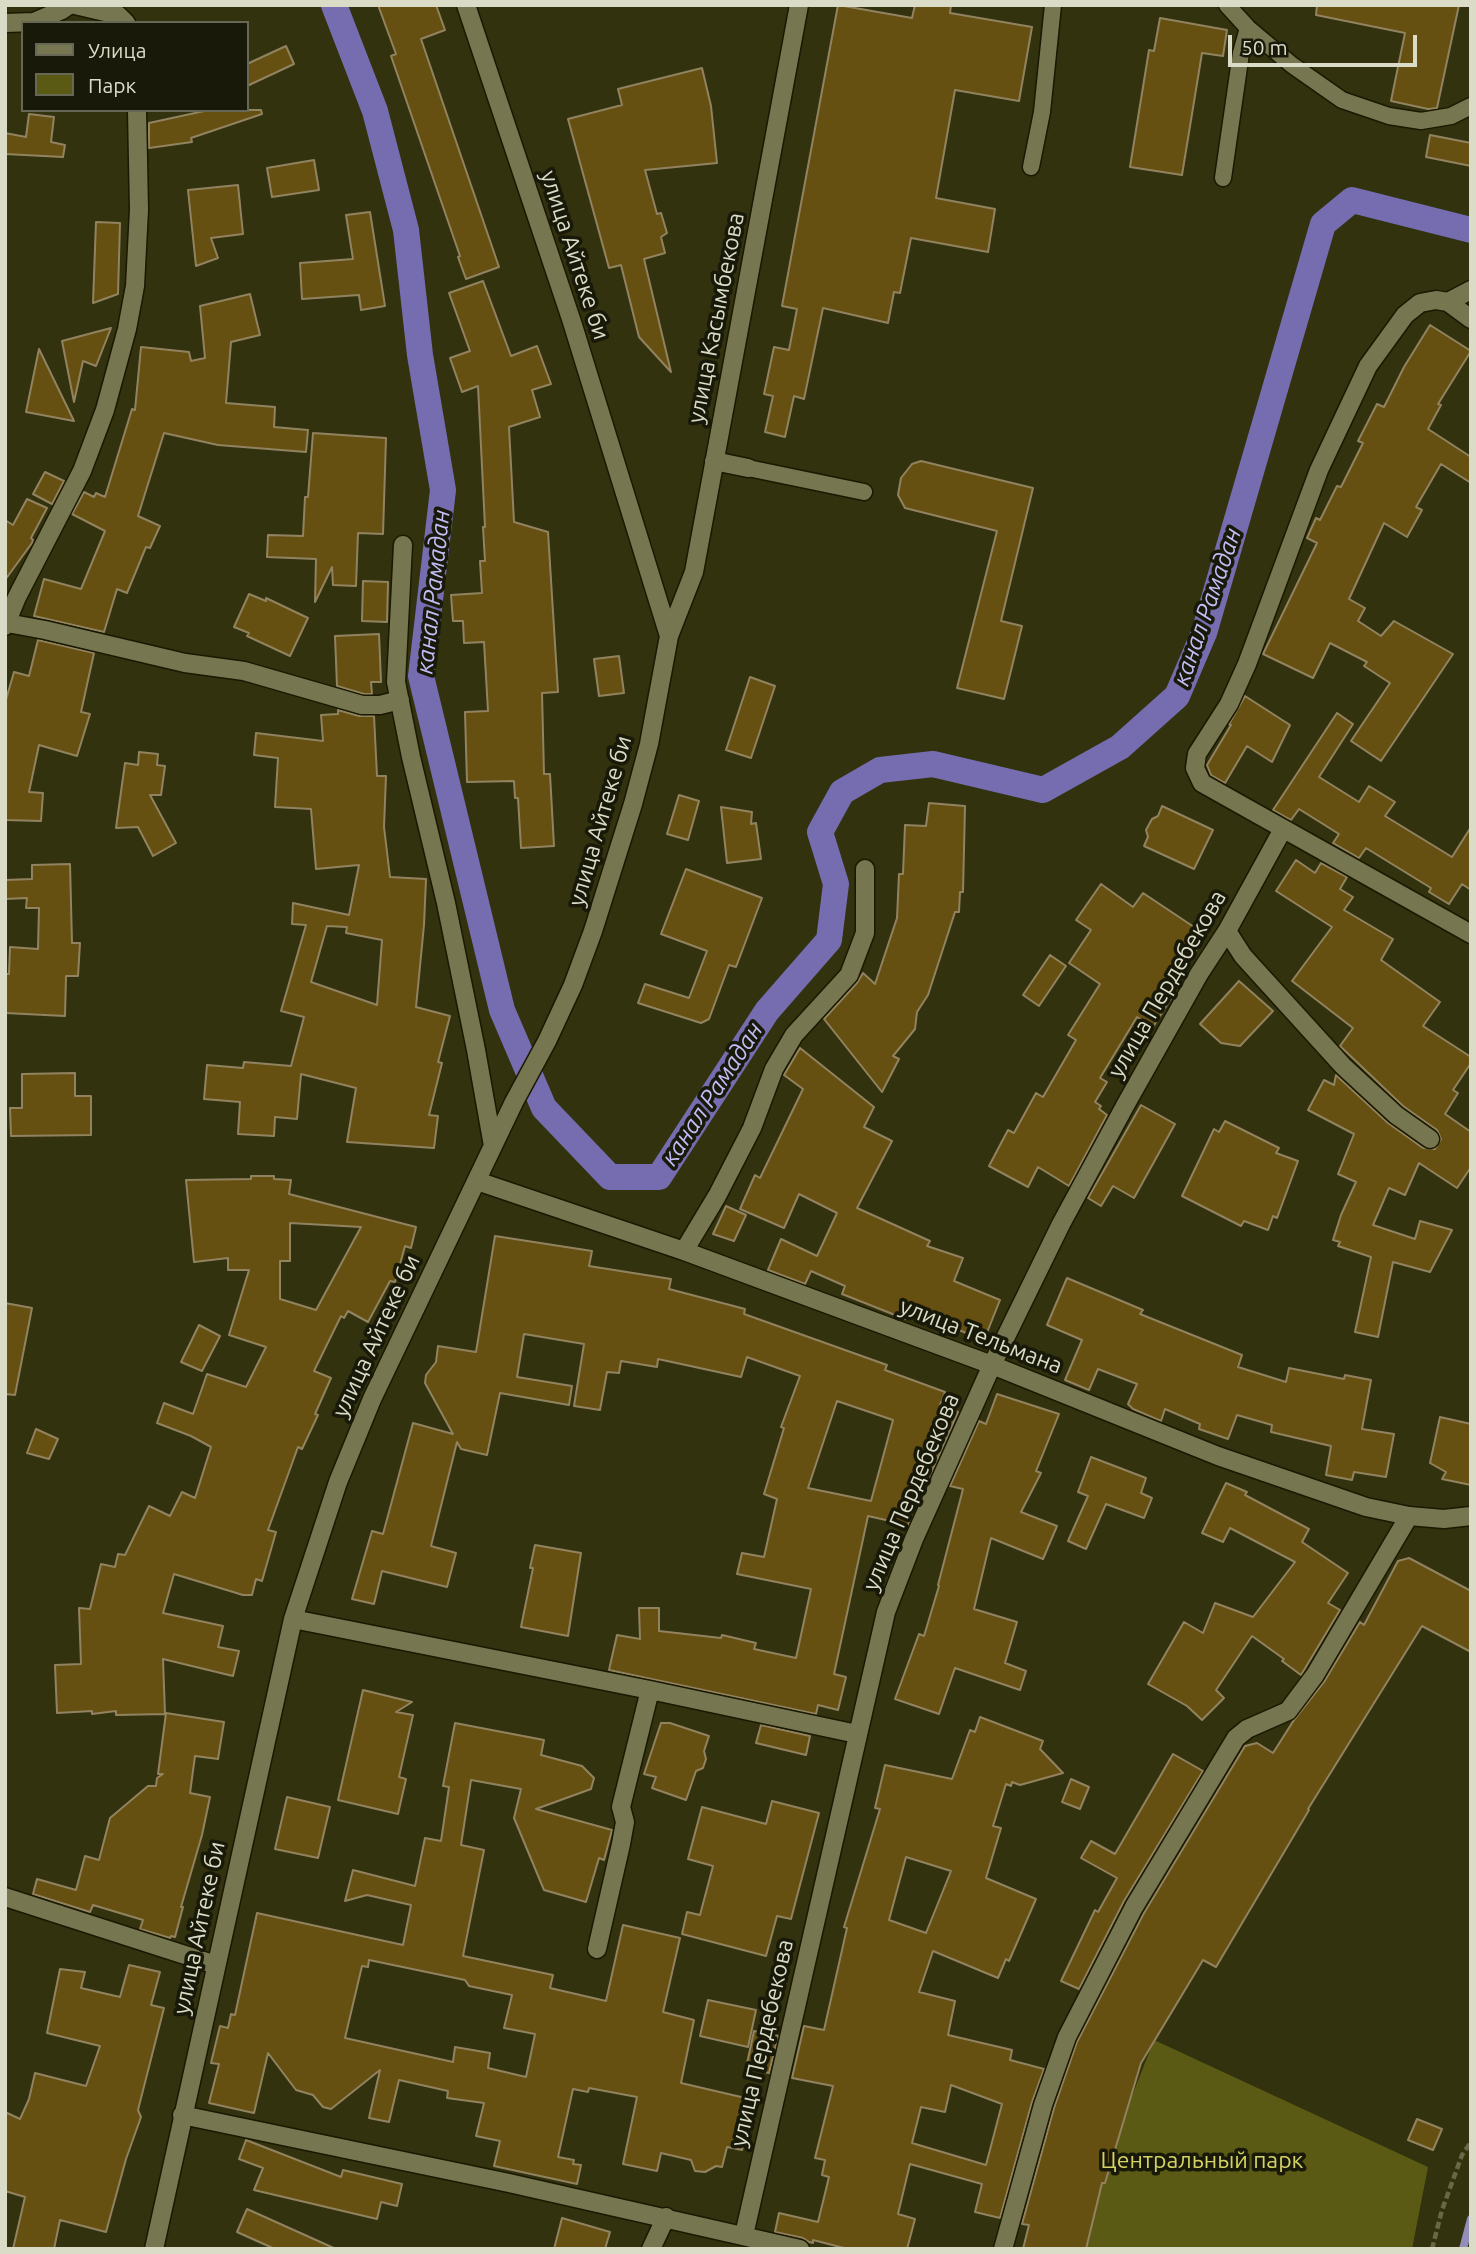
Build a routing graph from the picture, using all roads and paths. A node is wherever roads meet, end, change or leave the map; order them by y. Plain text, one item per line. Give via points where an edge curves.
1 (69, 5) edge
2 (75, 5) edge
3 (466, 5) edge
4 (799, 5) edge
5 (1053, 5) edge
6 (1227, 5) edge
7 (123, 14) edge
8 (36, 21) edge
9 (1248, 29) junction
10 (1471, 106) edge
11 (137, 112) edge
12 (1031, 167) dead end
13 (1223, 178) dead end
14 (1471, 290) edge
15 (1448, 302) junction
16 (1471, 319) edge
17 (715, 461) junction
18 (748, 468) joint
19 (864, 492) dead end
20 (403, 545) dead end
21 (6, 625) edge
22 (669, 636) junction
23 (400, 700) junction
24 (1283, 829) junction
25 (865, 869) dead end
26 (1227, 931) junction
27 (1471, 934) edge
28 (1430, 1139) dead end
29 (493, 1146) junction
30 (477, 1181) junction
31 (684, 1251) junction
32 (992, 1365) junction
33 (1409, 1516) junction
34 (1471, 1516) edge
35 (293, 1619) junction
36 (650, 1690) junction
37 (857, 1734) junction
38 (5, 1897) edge
39 (597, 1949) dead end
40 (216, 1965) junction
41 (182, 2115) junction
42 (1471, 2142) edge
43 (666, 2217) junction
44 (744, 2235) junction
45 (154, 2249) edge
46 (651, 2249) edge
47 (800, 2249) edge
48 (1003, 2249) edge
49 (1432, 2249) edge

1 - 8 street
2 - 7 street
3 - 22 street, улица Айтеке би
4 - 17 street, улица Касымбекова
5 - 12 lane
6 - 9 lane
9 - 10 lane via 1342,100 1421,121 1451,116
9 - 13 lane
11 - 21 street via 139,210 135,286 127,329 82,471
14 - 15 street
15 - 16 street
15 - 24 street via 1420,303 1405,315 1368,366 1319,470 1247,664 1229,704 1197,754 1195,768 1202,783
17 - 18 street
17 - 22 street, улица Касымбекова via 694,572
18 - 19 lane
20 - 23 street
21 - 23 street via 244,671 362,705
22 - 29 street, улица Айтеке би via 649,744 593,932 547,1041
23 - 29 street
24 - 26 street, улица Пердебекова
24 - 27 street
25 - 31 street via 865,933 849,975 794,1035 774,1069 752,1128
26 - 28 street via 1243,956 1343,1066
26 - 32 street, улица Пердебекова via 1061,1224
29 - 30 street, улица Айтеке би
30 - 31 street, улица Тельмана
30 - 35 street, улица Айтеке би via 372,1399 338,1482
31 - 32 street, улица Тельмана
32 - 33 street, улица Тельмана via 1218,1456 1366,1507
32 - 37 street, улица Пердебекова via 886,1612
33 - 34 street, улица Тельмана
33 - 48 street via 1315,1675 1288,1711 1236,1738 1134,1908 1066,2037
35 - 36 street
35 - 40 street, улица Айтеке би
36 - 37 street
36 - 39 street via 621,1807 625,1822
37 - 44 street, улица Пердебекова
38 - 40 street
40 - 41 street, улица Айтеке би
41 - 43 street
41 - 45 street, улица Айтеке би
42 - 49 path via 1462,2155
43 - 44 street
43 - 46 street
44 - 47 street

